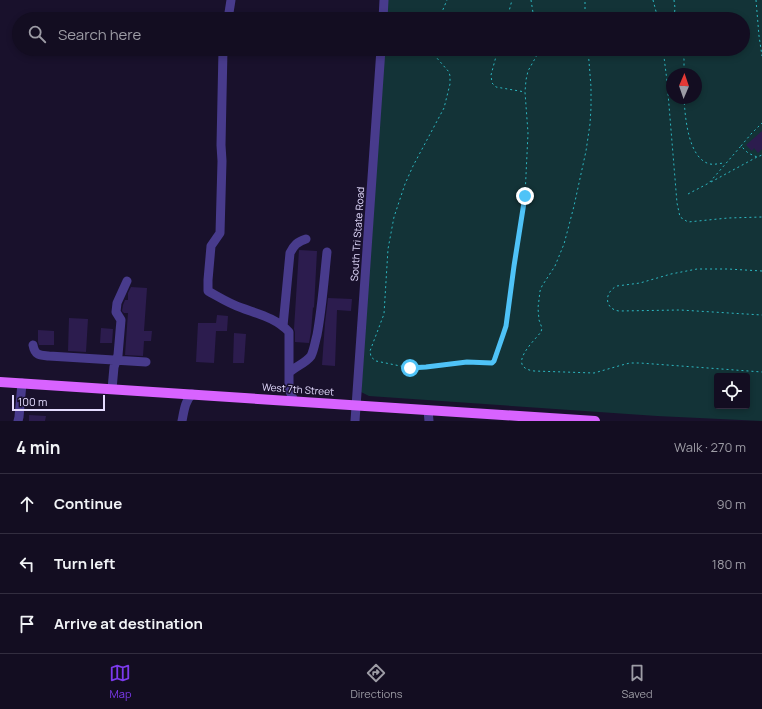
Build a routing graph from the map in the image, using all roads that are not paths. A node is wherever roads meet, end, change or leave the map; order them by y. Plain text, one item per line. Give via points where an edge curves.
1 (231, 0) edge
2 (384, 0) edge
3 (229, 12) edge
4 (383, 12) edge
5 (223, 56) edge
6 (381, 56) edge
7 (306, 239) dead end
8 (327, 252) dead end
9 (127, 281) dead end
10 (284, 326) junction
11 (33, 345) dead end
12 (116, 360) junction
13 (146, 362) dead end
14 (289, 373) junction
15 (0, 382) edge
16 (22, 383) junction
17 (112, 389) junction
18 (192, 394) junction
19 (294, 401) junction
20 (356, 405) junction
21 (428, 410) junction
22 (18, 421) edge
23 (182, 421) edge
24 (355, 421) edge
25 (429, 421) edge
26 (595, 421) edge

1 - 3 street
2 - 4 street
5 - 10 street via 220,233 211,246 208,291
6 - 20 street, South Tri State Road
7 - 10 street via 293,246 290,253
8 - 14 street via 314,346 306,361
9 - 12 street via 117,303 116,312 121,320
10 - 14 street via 289,332
11 - 12 street via 38,355
12 - 13 street
12 - 17 street
14 - 19 street via 289,390
15 - 16 main road, West 7th Street
16 - 17 main road, West 7th Street
16 - 22 street
17 - 18 main road, West 7th Street
18 - 19 main road, West 7th Street
18 - 23 street via 185,406
19 - 20 main road, West 7th Street
20 - 21 main road, West 7th Street
20 - 24 street, South Tri State Road
21 - 25 street
21 - 26 main road, West 7th Street

